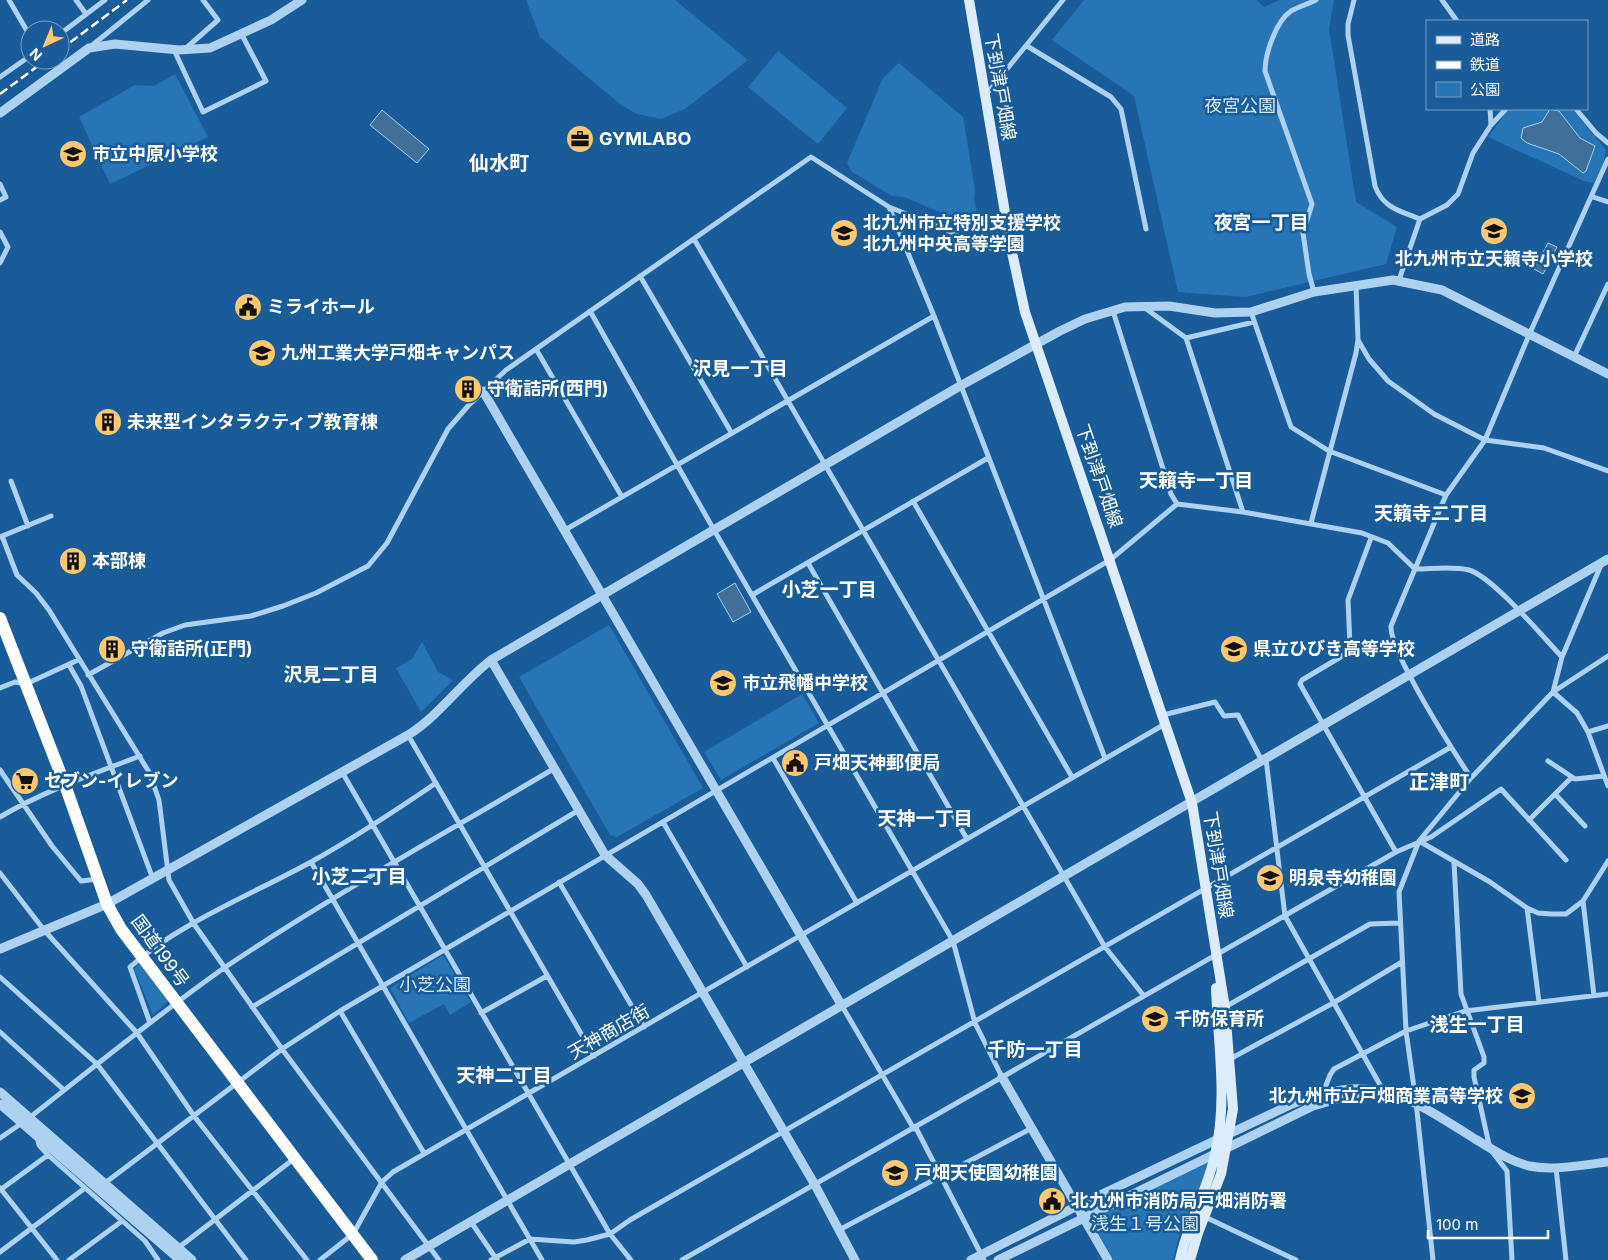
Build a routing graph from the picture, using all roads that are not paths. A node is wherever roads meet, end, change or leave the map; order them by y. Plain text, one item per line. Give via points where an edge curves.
1 (9, 0) edge
2 (76, 0) edge
3 (105, 0) edge
4 (148, 0) edge
5 (203, 0) edge
6 (302, 0) edge
7 (969, 0) edge
8 (1063, 0) edge
9 (1316, 0) edge
10 (1354, 0) edge
11 (1442, 0) edge
12 (86, 14) junction
13 (21, 20) edge
14 (1456, 20) edge
15 (70, 26) edge
16 (242, 35) junction
17 (1027, 46) junction
18 (89, 48) junction
19 (174, 50) junction
20 (185, 50) junction
21 (20, 63) edge
22 (0, 77) edge
23 (985, 96) junction
24 (1490, 110) edge
25 (1505, 110) edge
26 (1577, 110) edge
27 (0, 113) edge
28 (1492, 125) junction
29 (1608, 143) edge
30 (1608, 159) edge
31 (0, 184) edge
32 (1593, 196) junction
33 (0, 200) edge
34 (1608, 202) edge
35 (889, 207) junction
36 (1420, 219) junction
37 (1146, 229) dead end
38 (0, 232) edge
39 (694, 239) junction
40 (1011, 248) junction
41 (0, 263) edge
42 (640, 276) junction
43 (1399, 280) junction
44 (1356, 284) junction
45 (1608, 284) edge
46 (1314, 292) junction
47 (1142, 306) junction
48 (590, 311) junction
49 (1112, 311) junction
50 (1251, 312) junction
51 (934, 316) junction
52 (1254, 322) junction
53 (1529, 335) junction
54 (1186, 338) junction
55 (1358, 340) junction
56 (1036, 343) junction
57 (536, 349) junction
58 (1574, 357) junction
59 (1608, 374) edge
60 (960, 386) junction
61 (483, 391) junction
62 (788, 400) junction
63 (732, 432) junction
64 (1485, 440) junction
65 (1329, 451) junction
66 (988, 458) junction
67 (677, 464) junction
68 (826, 464) junction
69 (1608, 471) edge
70 (11, 481) dead end
71 (1446, 495) junction
72 (622, 497) junction
73 (913, 501) junction
74 (1177, 504) junction
75 (1243, 512) junction
76 (51, 516) dead end
77 (1311, 523) junction
78 (28, 526) junction
79 (565, 530) junction
80 (714, 530) junction
81 (865, 530) junction
82 (1, 536) edge
83 (1371, 538) junction
84 (1110, 560) junction
85 (1605, 562) edge
86 (808, 563) junction
87 (1415, 569) junction
88 (752, 595) junction
89 (602, 596) junction
90 (1044, 599) junction
91 (1519, 610) junction
92 (0, 618) edge
93 (988, 631) junction
94 (1608, 656) edge
95 (1562, 657) junction
96 (78, 660) junction
97 (491, 660) junction
98 (939, 660) junction
99 (69, 665) junction
100 (88, 675) junction
101 (1410, 675) junction
102 (26, 684) junction
103 (0, 688) edge
104 (1552, 692) junction
105 (884, 693) junction
106 (1164, 719) junction
107 (1324, 725) junction
108 (828, 726) junction
109 (1608, 726) edge
110 (1588, 732) junction
111 (408, 735) junction
112 (1451, 746) junction
113 (140, 756) junction
114 (773, 758) junction
115 (1105, 758) junction
116 (1264, 760) junction
117 (1548, 761) dead end
118 (110, 767) junction
119 (555, 768) junction
120 (0, 770) edge
121 (342, 771) junction
122 (1604, 776) junction
123 (1072, 778) junction
124 (1471, 778) junction
125 (1571, 778) junction
126 (436, 783) junction
127 (65, 785) junction
128 (1608, 786) edge
129 (717, 791) junction
130 (1364, 794) junction
131 (1555, 794) junction
132 (24, 803) junction
133 (1192, 803) junction
134 (1024, 806) junction
135 (579, 810) junction
136 (0, 817) edge
137 (1529, 820) junction
138 (663, 822) junction
139 (460, 824) junction
140 (373, 826) junction
141 (1585, 826) dead end
142 (967, 839) junction
143 (1419, 840) junction
144 (1276, 846) junction
145 (1396, 852) junction
146 (605, 854) junction
147 (1566, 860) dead end
148 (1608, 861) edge
149 (312, 862) junction
150 (1454, 862) junction
151 (394, 863) junction
152 (484, 867) junction
153 (913, 870) junction
154 (167, 871) junction
155 (0, 873) edge
156 (1065, 877) junction
157 (98, 879) junction
158 (153, 879) junction
159 (559, 882) junction
160 (1205, 888) junction
161 (333, 899) junction
162 (1583, 901) junction
163 (857, 903) junction
164 (107, 904) junction
165 (418, 905) junction
166 (1527, 908) junction
167 (509, 911) junction
168 (1285, 916) junction
169 (1399, 923) junction
170 (194, 924) junction
171 (44, 930) junction
172 (801, 936) junction
173 (358, 941) junction
174 (954, 941) junction
175 (1105, 947) junction
176 (0, 949) edge
177 (444, 949) junction
178 (141, 957) junction
179 (1215, 957) junction
180 (1311, 960) junction
181 (1402, 962) junction
182 (748, 967) junction
183 (225, 968) junction
184 (547, 976) junction
185 (0, 977) edge
186 (382, 985) junction
187 (703, 993) junction
188 (1608, 994) edge
189 (1144, 996) junction
190 (1594, 996) junction
191 (176, 1002) junction
192 (1335, 1002) junction
193 (1539, 1002) junction
194 (842, 1006) junction
195 (252, 1007) junction
196 (1225, 1008) junction
197 (340, 1011) junction
198 (1465, 1011) junction
199 (481, 1013) junction
200 (150, 1023) junction
201 (975, 1023) junction
202 (644, 1027) junction
203 (1406, 1031) junction
204 (0, 1032) edge
205 (138, 1033) junction
206 (282, 1049) junction
207 (1364, 1054) junction
208 (594, 1056) junction
209 (1230, 1059) junction
210 (744, 1062) junction
211 (97, 1064) junction
212 (882, 1075) junction
213 (1002, 1077) junction
214 (239, 1082) junction
215 (64, 1090) junction
216 (0, 1092) edge
217 (1384, 1092) junction
218 (1323, 1093) junction
219 (528, 1094) junction
220 (1416, 1102) junction
221 (0, 1104) edge
222 (194, 1116) junction
223 (26, 1120) junction
224 (468, 1128) junction
225 (1032, 1128) junction
226 (915, 1129) junction
227 (785, 1132) junction
228 (36, 1134) junction
229 (1230, 1134) junction
230 (0, 1138) edge
231 (1218, 1140) junction
232 (157, 1144) junction
233 (1490, 1148) junction
234 (1227, 1149) junction
235 (424, 1153) junction
236 (48, 1155) junction
237 (1215, 1156) junction
238 (295, 1158) junction
239 (1608, 1162) edge
240 (569, 1165) junction
241 (1556, 1168) junction
242 (940, 1176) junction
243 (382, 1182) junction
244 (105, 1183) junction
245 (815, 1185) junction
246 (85, 1188) junction
247 (0, 1189) edge
248 (252, 1191) junction
249 (509, 1200) junction
250 (1078, 1206) junction
251 (1205, 1217) junction
252 (1084, 1218) junction
253 (215, 1219) junction
254 (122, 1221) junction
255 (471, 1222) junction
256 (32, 1228) junction
257 (839, 1230) junction
258 (353, 1234) junction
259 (610, 1234) junction
260 (530, 1240) junction
261 (429, 1246) junction
262 (178, 1248) junction
263 (0, 1252) edge
264 (982, 1257) edge
265 (153, 1259) edge
266 (494, 1259) edge
267 (57, 1260) edge
268 (69, 1260) edge
269 (180, 1260) edge
270 (192, 1260) edge
271 (246, 1260) edge
272 (307, 1260) edge
273 (320, 1260) edge
274 (372, 1260) edge
275 (405, 1260) edge
276 (439, 1260) edge
277 (542, 1260) edge
278 (631, 1260) edge
279 (682, 1260) edge
280 (855, 1260) edge
281 (971, 1260) edge
282 (998, 1260) edge
283 (1108, 1260) edge
284 (1180, 1260) edge
285 (1190, 1260) edge
286 (1296, 1260) edge
287 (1433, 1260) edge
288 (1512, 1260) edge
289 (1566, 1260) edge

1 - 13 street
2 - 12 street
3 - 12 street
4 - 18 street
5 - 20 street via 218,20
6 - 16 street
7 - 23 main road, 下到津戸畑線
8 - 17 street
9 - 46 street via 1290,12 1283,20 1265,60 1268,80 1312,204 1303,233
10 - 36 street via 1348,35 1379,196 1389,207
11 - 14 street
12 - 15 street
16 - 19 street via 266,81 203,112
16 - 20 street via 210,48
17 - 23 street
17 - 37 street via 1118,103
18 - 19 street via 115,44
18 - 27 street
19 - 20 street
21 - 22 street
23 - 40 main road, 下到津戸畑線
24 - 28 street
25 - 28 street
26 - 29 street
28 - 36 street via 1473,153 1458,194
30 - 32 street
31 - 33 street via 6,197
32 - 34 street
32 - 53 street
35 - 39 street via 811,157
35 - 40 street via 993,250
35 - 51 street
36 - 43 street
38 - 41 street via 8,247
39 - 42 street
39 - 62 street
40 - 56 main road, 下到津戸畑線 via 1025,312
42 - 48 street
42 - 63 street
43 - 44 street
43 - 53 street via 1442,290
44 - 46 street
44 - 55 street
45 - 58 street
46 - 50 street
47 - 49 street
47 - 50 street via 1169,306 1214,313
47 - 54 street
48 - 57 street
48 - 67 street
49 - 56 street via 1085,319
49 - 74 street
50 - 52 street
51 - 60 street
51 - 62 street
52 - 54 street
52 - 65 street via 1288,422
53 - 58 street
53 - 64 street
54 - 75 street
55 - 64 street via 1388,381 1434,414
55 - 65 street
56 - 60 street
56 - 84 main road, 下到津戸畑線
57 - 61 street
57 - 72 street
58 - 59 street
60 - 66 street
60 - 68 street
61 - 79 street
61 - 100 street via 448,429 382,551 372,563 316,593 283,606 251,616 185,625 163,633
62 - 63 street
62 - 68 street
63 - 67 street
64 - 69 street via 1544,448
64 - 71 street
65 - 71 street
65 - 77 street
66 - 73 street
66 - 90 street
67 - 72 street
67 - 80 street
68 - 80 street
68 - 81 street
70 - 78 street
71 - 87 street
72 - 79 street
73 - 81 street
73 - 93 street
74 - 75 street
74 - 84 street
75 - 77 street
76 - 78 street
77 - 83 street via 1362,533
78 - 82 street
79 - 89 street
80 - 88 street
80 - 89 street
81 - 86 street
81 - 98 street
82 - 96 street via 17,575 49,610
83 - 87 street via 1388,543
83 - 107 street via 1348,600 1350,646 1344,655 1300,684
84 - 90 street
84 - 106 main road, 下到津戸畑線
85 - 91 street
85 - 95 street
86 - 88 street
86 - 105 street
87 - 91 street via 1467,570 1479,574
87 - 101 street via 1395,614 1390,635
88 - 108 street
89 - 97 street
89 - 129 street
90 - 93 street
90 - 115 street
91 - 95 street
91 - 101 street
92 - 102 highway, 国道199号
93 - 98 street
93 - 123 street
94 - 104 street
95 - 104 street
96 - 99 street
96 - 100 street
97 - 111 street via 437,714
97 - 119 street
98 - 105 street
98 - 134 street
99 - 102 street
99 - 118 street via 81,686
100 - 113 street
101 - 107 street
101 - 112 street
102 - 103 street via 15,682
102 - 127 highway, 国道199号
104 - 110 street via 1577,713
104 - 124 street
105 - 108 street
105 - 142 street
106 - 115 street, 天神商店街
106 - 116 street, 天神商店街 via 1215,702 1224,716 1238,715
106 - 133 main road, 下到津戸畑線
107 - 116 street
107 - 130 street
108 - 114 street
108 - 153 street
109 - 110 street
110 - 122 street
111 - 121 street
111 - 126 street
112 - 124 street
112 - 130 street
113 - 118 street
113 - 154 street via 156,787
114 - 129 street
114 - 163 street
115 - 123 street, 天神商店街
116 - 133 street
116 - 144 street
117 - 125 street
118 - 127 street
118 - 158 street
119 - 135 street
119 - 139 street
120 - 132 street
121 - 140 street
121 - 154 street
122 - 125 street
122 - 128 street
123 - 134 street, 天神商店街
124 - 143 street
125 - 131 street
126 - 139 street
126 - 140 street
127 - 132 street
127 - 157 highway, 国道199号
129 - 138 street
129 - 172 street
130 - 144 street
130 - 145 street
131 - 137 street
131 - 141 street
132 - 136 street
132 - 157 street via 52,846 81,881
133 - 156 street
133 - 160 main road, 下到津戸畑線
134 - 142 street, 天神商店街
134 - 156 street
135 - 146 street
135 - 152 street
137 - 143 street via 1501,789 1431,837
137 - 147 street
138 - 146 street
138 - 182 street
139 - 151 street
139 - 152 street
140 - 149 street
140 - 151 street
142 - 153 street, 天神商店街
143 - 145 street
143 - 150 street
143 - 169 street via 1399,892
144 - 160 street
144 - 168 street
145 - 168 street
146 - 159 street
146 - 187 street via 638,884
148 - 162 street
149 - 161 street
149 - 170 street
150 - 166 street
150 - 198 street via 1461,994
151 - 161 street
151 - 165 street
152 - 165 street
152 - 167 street
153 - 163 street, 天神商店街
153 - 174 street
154 - 158 street
154 - 170 street
155 - 171 street
156 - 174 street
156 - 175 street
157 - 164 highway, 国道199号
158 - 164 street
159 - 167 street
159 - 202 street
160 - 175 street
160 - 179 main road, 下到津戸畑線
161 - 173 street
161 - 183 street
162 - 166 street via 1566,914 1538,913
162 - 190 street
163 - 172 street, 天神商店街
164 - 171 street
164 - 178 highway, 国道199号
165 - 173 street
165 - 177 street
166 - 193 street
167 - 177 street
167 - 184 street
168 - 179 street
168 - 180 street
169 - 180 street via 1370,924
169 - 181 street
170 - 178 street
170 - 183 street
171 - 176 street
171 - 205 street
172 - 182 street, 天神商店街
172 - 194 street
173 - 186 street
173 - 195 street
174 - 194 street
174 - 201 street
175 - 189 street
175 - 201 street
177 - 186 street
177 - 199 street
178 - 191 highway, 国道199号
178 - 200 street via 130,967
179 - 189 street
179 - 196 main road, 下到津戸畑線
179 - 231 main road, 下到津戸畑線 via 1222,1086
180 - 192 street
180 - 196 street
181 - 192 street
181 - 203 street
182 - 187 street, 天神商店街
183 - 191 street
183 - 195 street
184 - 199 street
184 - 208 street
185 - 211 street
186 - 197 street
186 - 224 street
187 - 202 street, 天神商店街
187 - 210 street
188 - 190 street
189 - 213 street
190 - 193 street
191 - 200 street
191 - 214 highway, 国道199号
192 - 207 street
192 - 209 street
193 - 198 street
194 - 210 street
194 - 212 street
195 - 206 street
196 - 209 main road, 下到津戸畑線
197 - 206 street
197 - 235 street
198 - 203 street
198 - 233 street via 1484,1057 1484,1063 1474,1070 1474,1077
199 - 219 street
200 - 205 street
201 - 212 street
201 - 213 street
202 - 208 street, 天神商店街
203 - 207 street
203 - 220 street
204 - 215 street
205 - 211 street
205 - 222 street
206 - 214 street
206 - 243 street
207 - 217 street
207 - 218 street via 1334,1069
208 - 219 street, 天神商店街
209 - 229 main road, 下到津戸畑線 via 1233,1109
210 - 227 street
210 - 240 street
211 - 215 street
211 - 232 street
212 - 226 street
212 - 227 street
213 - 225 street
213 - 226 street
214 - 222 street
214 - 238 highway, 国道199号
215 - 223 street
216 - 223 street
217 - 218 street via 1362,1088
217 - 220 street
217 - 234 street via 1349,1095 1313,1106
218 - 229 street
219 - 224 street, 天神商店街
219 - 240 street
220 - 233 street
220 - 287 street
221 - 223 street
222 - 232 street
222 - 248 street
223 - 228 street
223 - 230 street
223 - 244 street
224 - 235 street, 天神商店街
224 - 249 street
225 - 242 street
225 - 250 street
226 - 242 street
226 - 245 street
227 - 245 street
227 - 259 street
228 - 236 street via 39,1145
228 - 269 street
229 - 231 street
229 - 234 main road, 下到津戸畑線
231 - 237 main road, 下到津戸畑線
231 - 250 street
232 - 244 street
232 - 253 street
233 - 241 street via 1528,1166
233 - 288 street via 1506,1171
234 - 237 street
234 - 251 main road, 下到津戸畑線
235 - 243 street, 天神商店街
236 - 246 street
236 - 247 street
237 - 252 street
237 - 284 main road, 下到津戸畑線
238 - 248 street
238 - 258 highway, 国道199号
239 - 241 street
240 - 249 street
240 - 259 street
241 - 289 street
242 - 257 street
242 - 264 street
243 - 258 street
243 - 261 street
244 - 262 street
245 - 257 street
245 - 279 street
246 - 254 street
246 - 256 street
247 - 256 street
248 - 253 street
248 - 272 street
249 - 255 street
249 - 260 street
250 - 252 street
250 - 264 street
251 - 285 main road, 下到津戸畑線
251 - 286 street
252 - 282 street
252 - 283 street
253 - 262 street
253 - 271 street
254 - 265 street via 145,1241
254 - 268 street
255 - 261 street
255 - 266 street
256 - 263 street
256 - 267 street
257 - 280 street
258 - 273 street
258 - 274 highway, 国道199号
259 - 260 street via 574,1242
259 - 278 street
260 - 266 street
260 - 277 street
261 - 275 street
261 - 276 street
262 - 270 street
264 - 281 street

